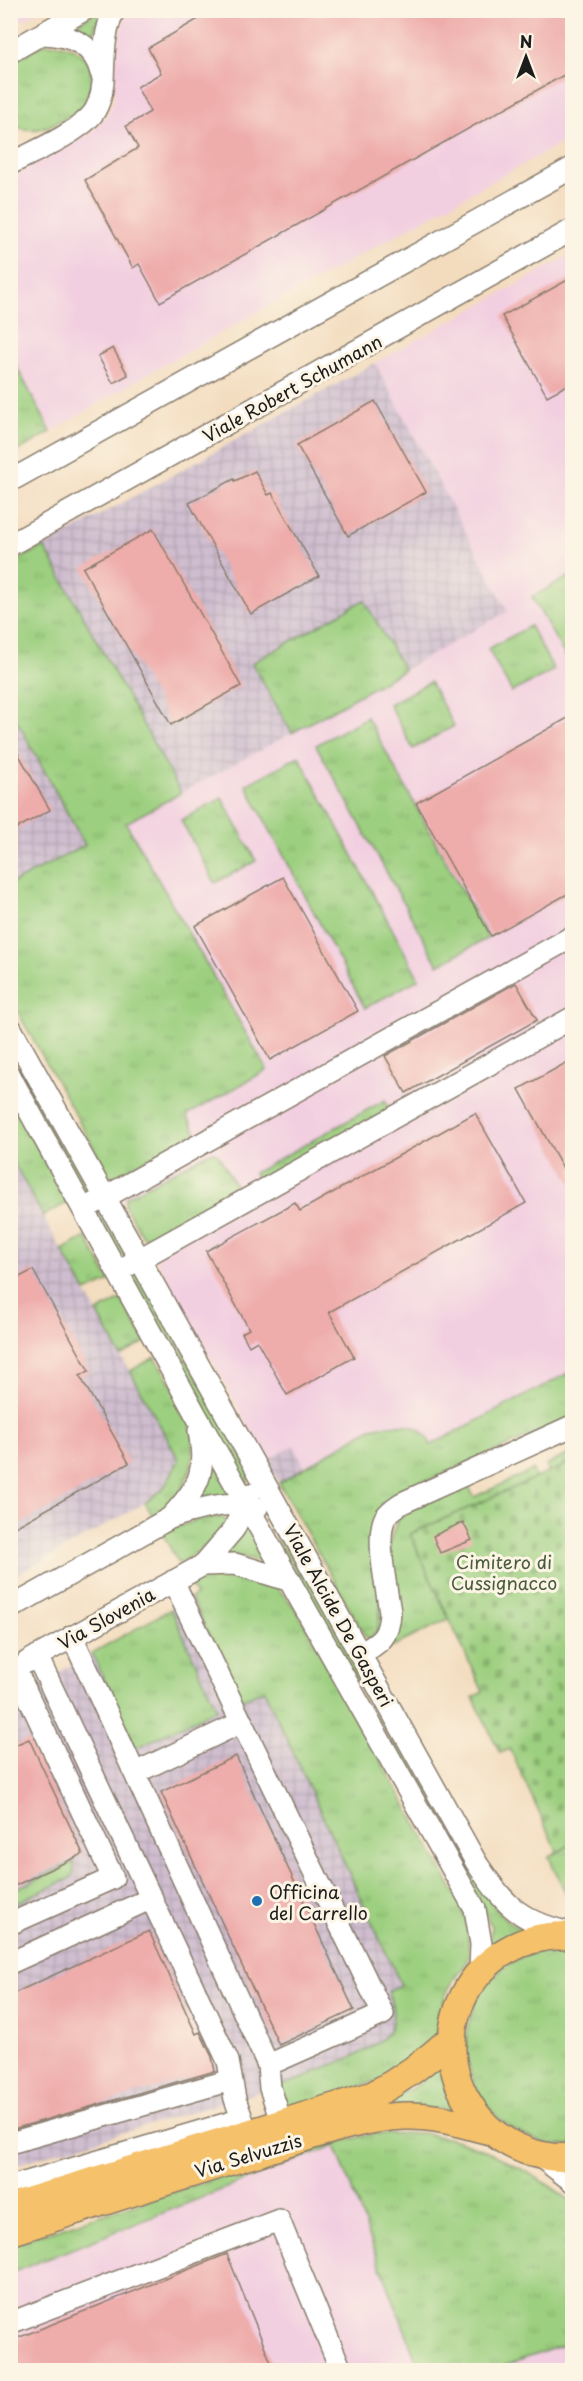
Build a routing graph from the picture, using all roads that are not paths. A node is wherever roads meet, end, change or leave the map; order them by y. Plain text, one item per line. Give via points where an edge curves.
1 (84, 10) edge
2 (114, 10) edge
3 (43, 34) junction
4 (10, 52) edge
5 (102, 86) junction
6 (10, 164) edge
7 (573, 168) edge
8 (573, 230) edge
9 (10, 481) edge
10 (10, 545) edge
11 (573, 937) edge
12 (573, 1018) edge
13 (10, 1027) edge
14 (10, 1076) edge
15 (105, 1196) junction
16 (85, 1209) junction
17 (140, 1259) junction
18 (118, 1271) junction
19 (196, 1415) junction
20 (573, 1426) edge
21 (257, 1469) junction
22 (247, 1503) junction
23 (170, 1518) junction
24 (286, 1520) junction
25 (203, 1565) junction
26 (173, 1581) junction
27 (291, 1581) junction
28 (10, 1608) edge
29 (72, 1636) junction
30 (360, 1654) junction
31 (38, 1656) junction
32 (13, 1670) edge
33 (242, 1722) junction
34 (135, 1773) junction
35 (152, 1898) junction
36 (10, 1924) edge
37 (573, 1935) edge
38 (10, 1963) edge
39 (480, 1971) junction
40 (452, 2038) junction
41 (268, 2065) junction
42 (231, 2080) junction
43 (282, 2124) junction
44 (245, 2127) junction
45 (490, 2131) junction
46 (10, 2144) edge
47 (537, 2155) junction
48 (573, 2157) edge
49 (573, 2181) edge
50 (10, 2187) edge
51 (10, 2207) edge
52 (10, 2232) edge
53 (10, 2323) edge
54 (341, 2370) edge

1 - 3 street
2 - 5 street via 105,40
3 - 4 street
3 - 5 street via 66,37 91,50 97,59
5 - 6 street via 91,116
7 - 9 street
8 - 10 street, Viale Robert Schumann
11 - 15 street
12 - 17 street
13 - 15 street, Viale Alcide De Gasperi
14 - 16 street, Viale Alcide De Gasperi
15 - 16 street
15 - 17 street, Viale Alcide De Gasperi
16 - 18 street, Viale Alcide De Gasperi
17 - 18 street
17 - 21 street, Viale Alcide De Gasperi
18 - 19 street, Viale Alcide De Gasperi
19 - 22 street, Viale Alcide De Gasperi
19 - 23 street via 203,1456 200,1473 194,1490
20 - 30 street via 391,1510 381,1536 390,1623 382,1639
21 - 22 street, Via Slovenia
21 - 24 street, Viale Alcide De Gasperi
22 - 23 street via 195,1510
22 - 24 street
22 - 25 street, Via Slovenia via 234,1529
22 - 27 street, Viale Alcide De Gasperi
23 - 28 street
24 - 30 street, Viale Alcide De Gasperi
25 - 26 street, Via Slovenia
25 - 27 street, Via Slovenia via 236,1564
26 - 29 street, Via Slovenia
26 - 33 street
27 - 39 street, Viale Alcide De Gasperi via 475,1909 482,1944
29 - 31 street, Via Slovenia
29 - 34 street
30 - 37 street, Viale Alcide De Gasperi via 495,1891 525,1918
31 - 32 street, Via Slovenia
31 - 35 street
32 - 36 street via 112,1878
33 - 34 street
33 - 41 street via 383,2014
34 - 41 street
35 - 38 street
35 - 42 street via 228,2061
37 - 39 main road via 528,1941 502,1953
39 - 40 main road via 456,2014
40 - 43 main road, Via Selvuzzis via 416,2070 373,2095
40 - 45 main road via 457,2083 467,2104
41 - 43 street via 270,2088
42 - 44 street
42 - 46 street
43 - 44 main road, Via Selvuzzis
44 - 50 street
44 - 51 main road, Via Selvuzzis
45 - 47 main road via 512,2146
45 - 52 main road, Via Selvuzzis via 426,2116 360,2124 317,2134
47 - 48 main road
47 - 49 street
53 - 54 street via 279,2220

